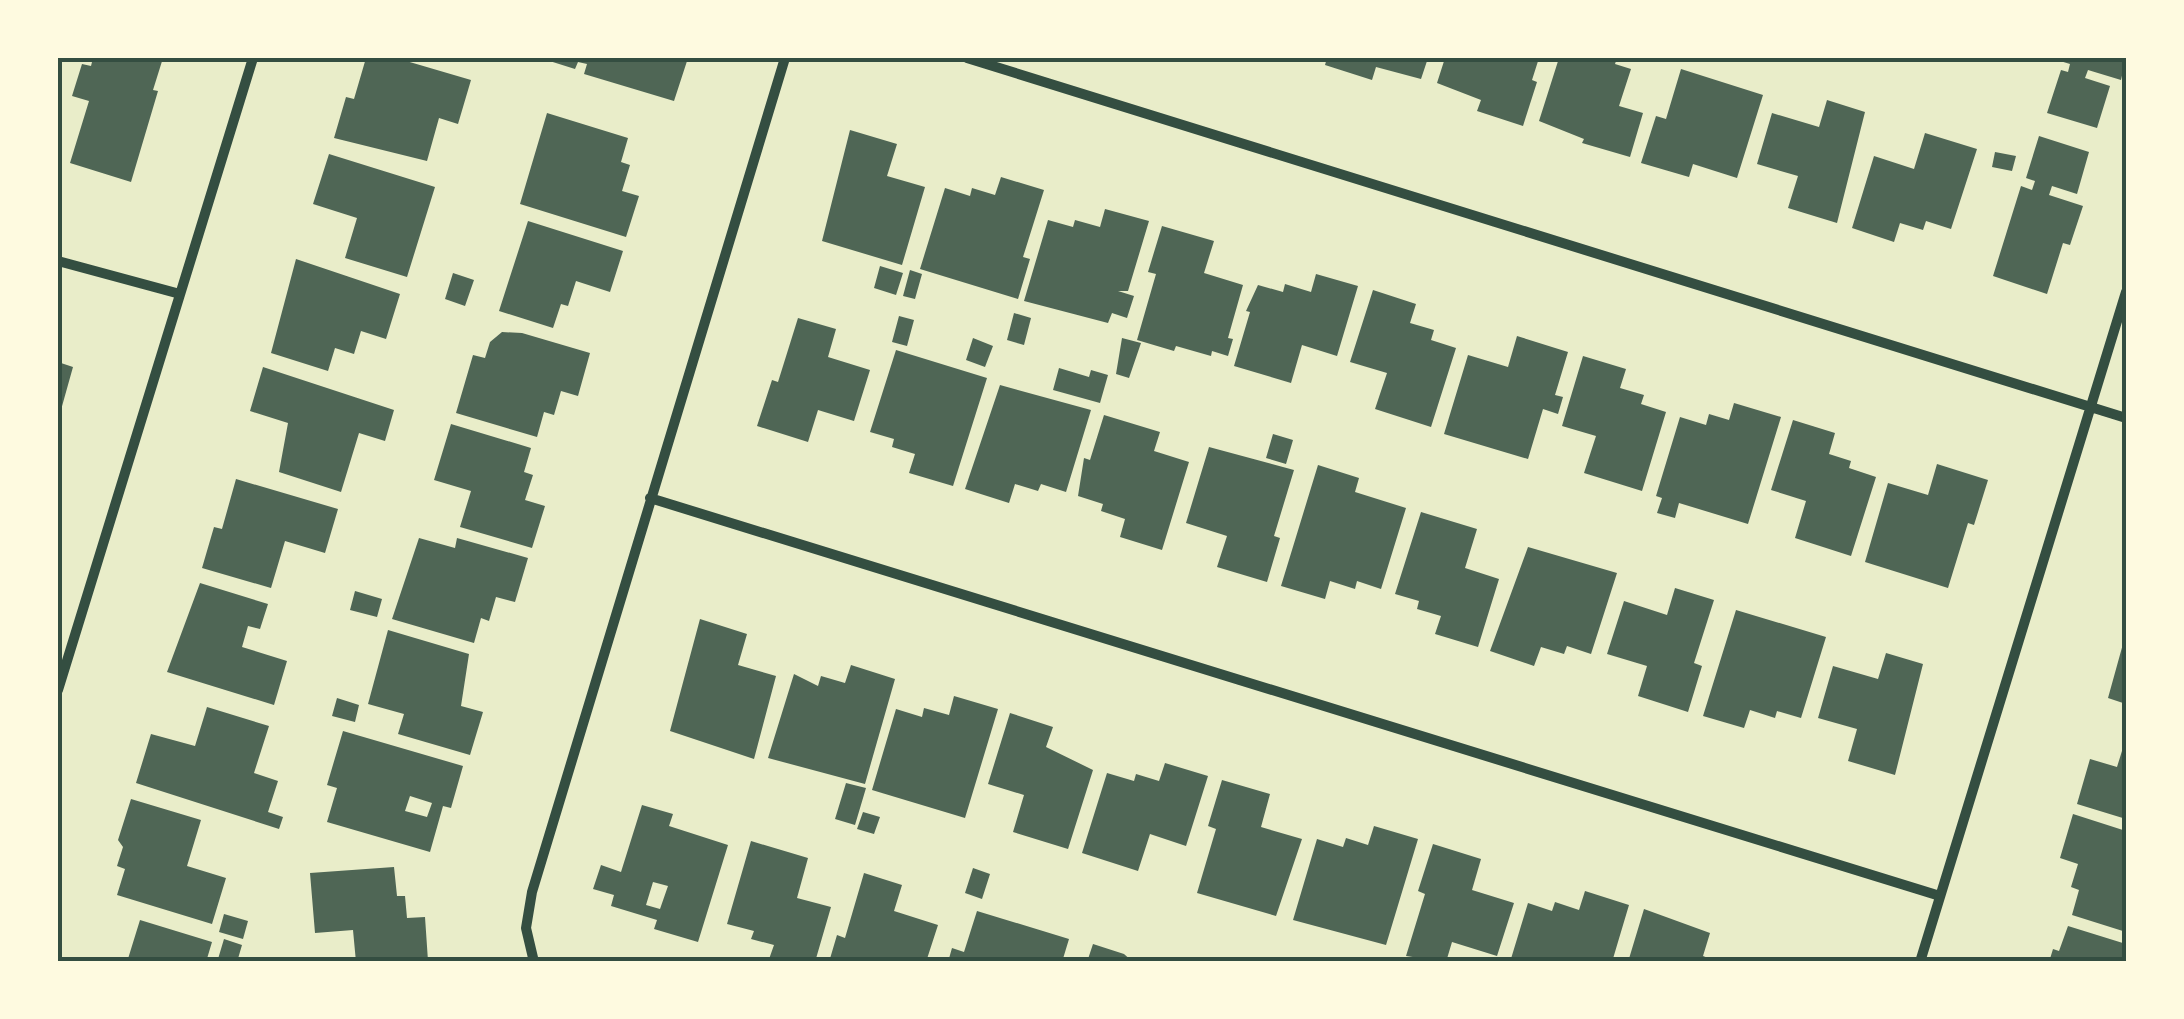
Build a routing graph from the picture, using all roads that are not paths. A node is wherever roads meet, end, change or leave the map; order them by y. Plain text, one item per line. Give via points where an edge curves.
1 (253, 58) edge
2 (785, 58) edge
3 (967, 58) edge
4 (58, 261) edge
5 (2126, 292) edge
6 (180, 294) junction
7 (2092, 407) junction
8 (2126, 418) edge
9 (650, 498) junction
10 (58, 690) edge
11 (1940, 896) junction
12 (534, 962) edge
13 (1920, 962) edge

1 - 6 street
2 - 9 street
3 - 7 street
4 - 6 street
5 - 7 street
6 - 10 street
7 - 8 street
7 - 11 street
9 - 11 street
9 - 12 street via 532,892 526,928
11 - 13 street

